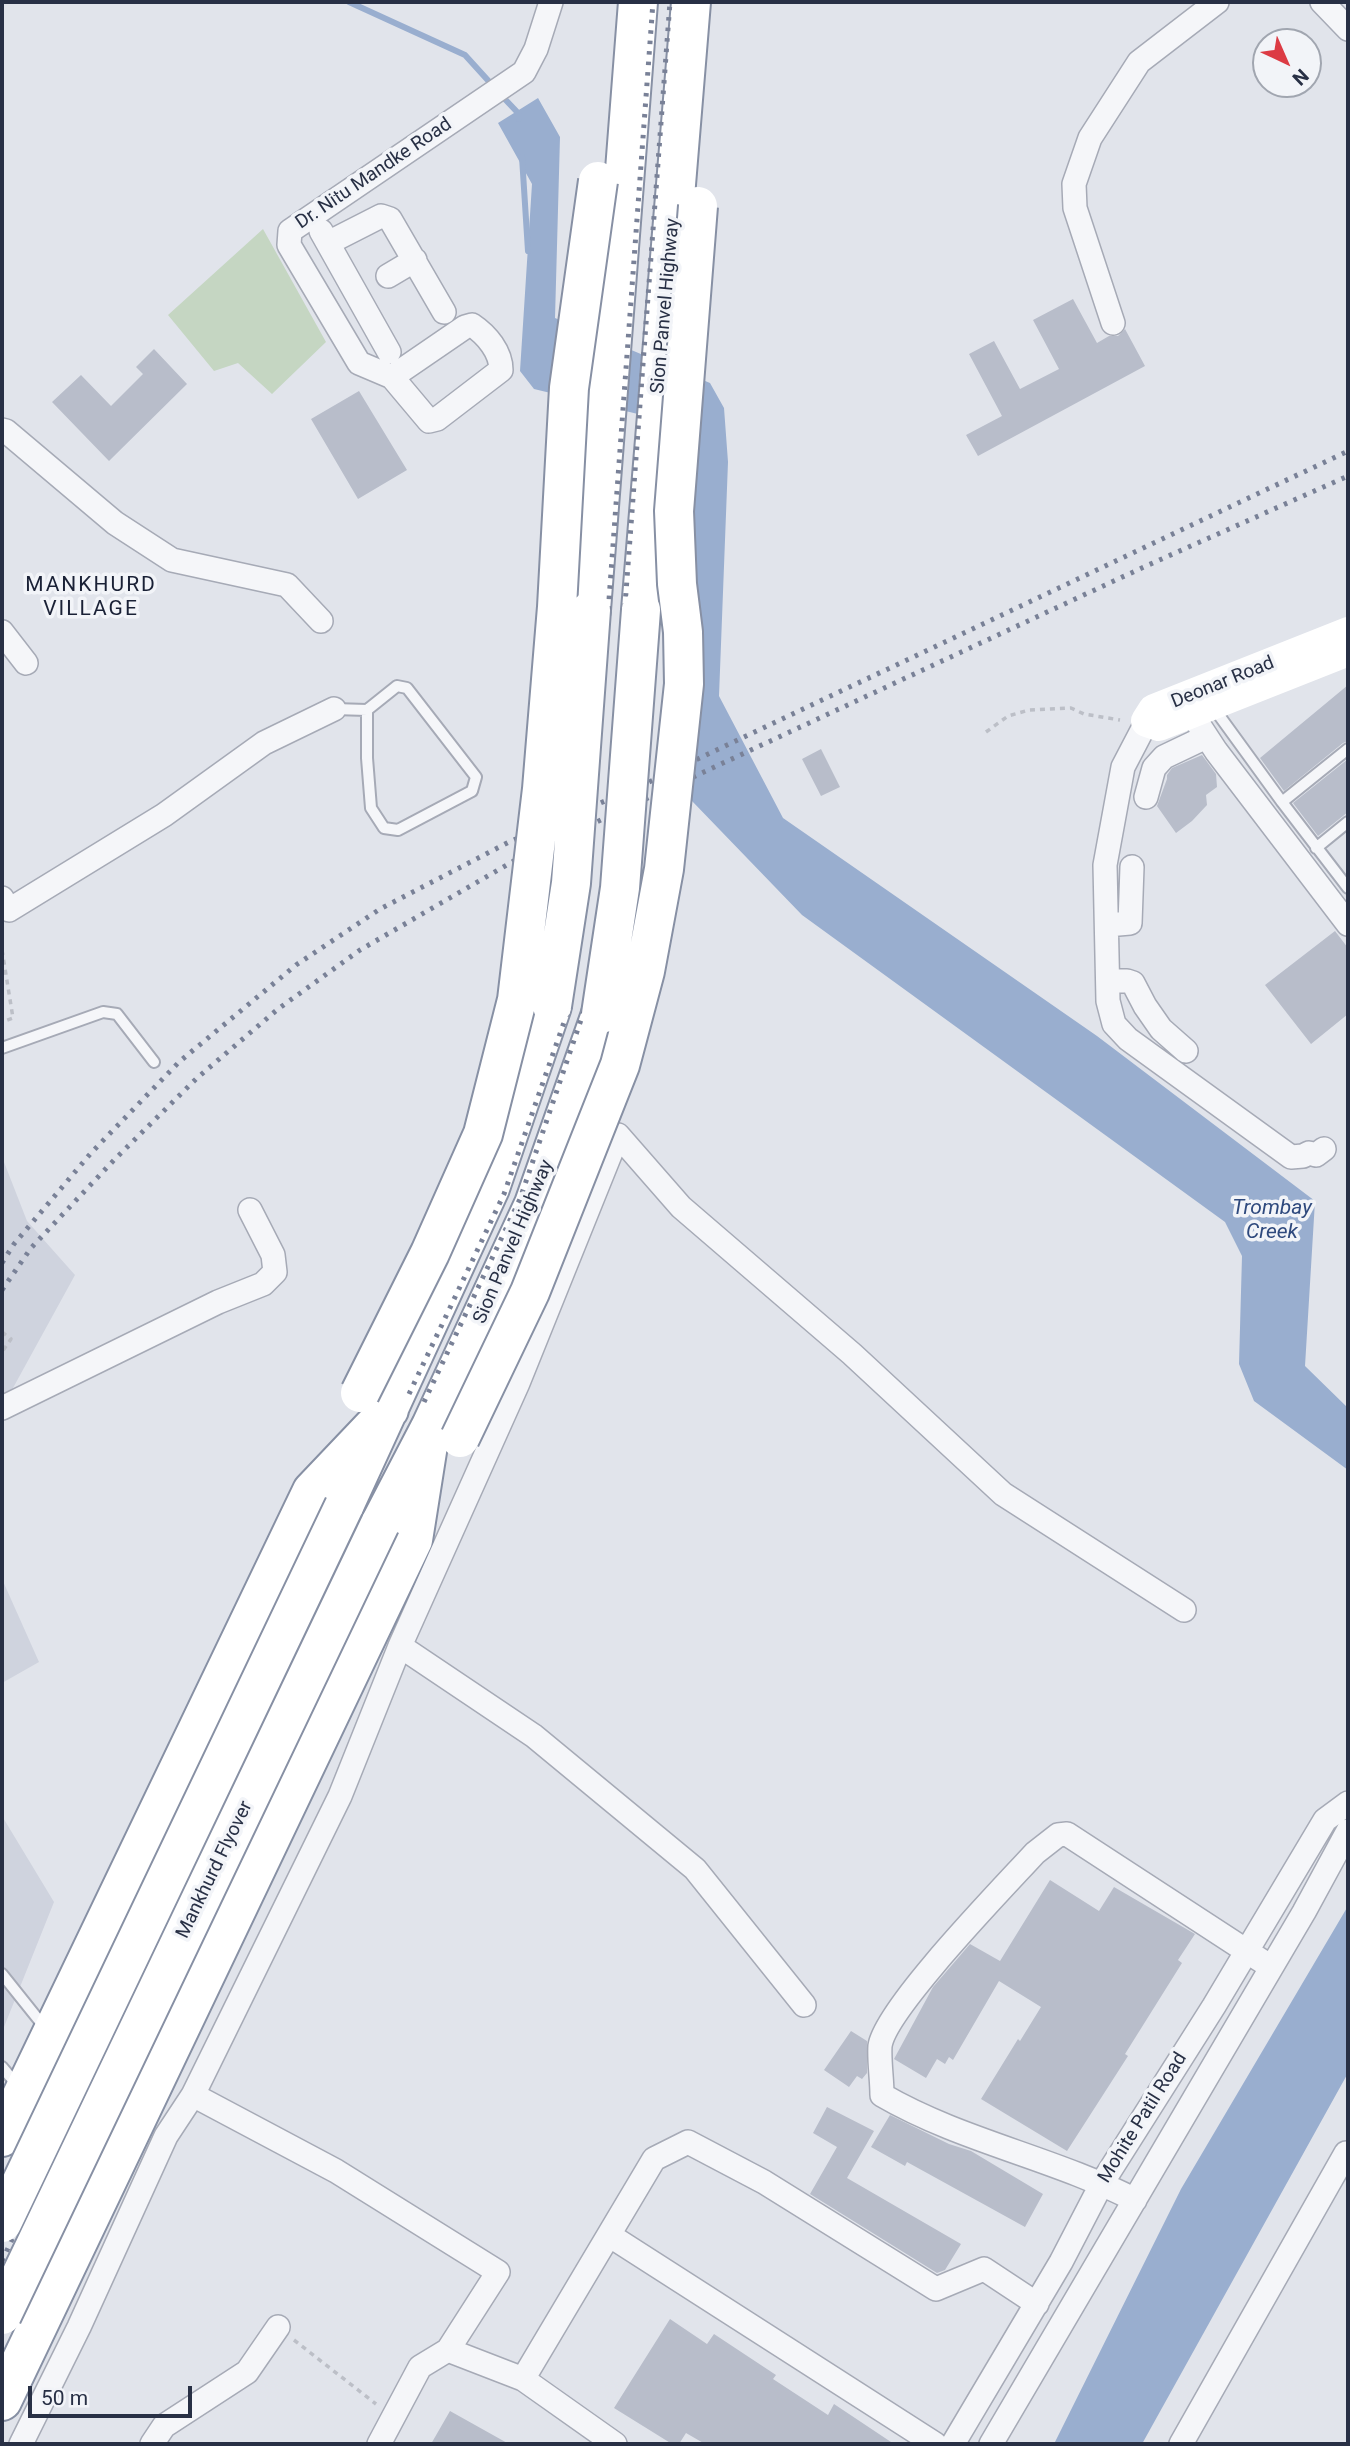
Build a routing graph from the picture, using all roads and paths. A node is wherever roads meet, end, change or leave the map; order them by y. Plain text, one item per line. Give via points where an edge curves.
1 (551, 2) edge
2 (638, 2) edge
3 (691, 2) edge
4 (1217, 2) edge
5 (1322, 2) edge
6 (1348, 29) edge
7 (631, 94) junction
8 (683, 105) junction
9 (312, 216) junction
10 (328, 243) junction
11 (415, 260) junction
12 (388, 276) dead end
13 (444, 312) dead end
14 (1113, 323) dead end
15 (389, 352) dead end
16 (391, 377) junction
17 (2, 430) edge
18 (321, 621) dead end
19 (2, 632) edge
20 (1348, 633) edge
21 (1348, 650) edge
22 (26, 663) dead end
23 (334, 709) joint
24 (367, 710) junction
25 (1198, 713) junction
26 (1147, 721) junction
27 (986, 732) dead end
28 (1348, 749) edge
29 (1146, 797) dead end
30 (1282, 802) junction
31 (1348, 822) edge
32 (1316, 848) junction
33 (1132, 867) dead end
34 (1348, 888) edge
35 (5, 904) edge
36 (1348, 924) edge
37 (1107, 925) junction
38 (2, 950) edge
39 (1108, 981) junction
40 (2, 1022) edge
41 (2, 1048) edge
42 (1186, 1051) dead end
43 (155, 1062) dead end
44 (1324, 1149) dead end
45 (250, 1210) dead end
46 (2, 1332) edge
47 (2, 1352) edge
48 (375, 1401) junction
49 (2, 1408) edge
50 (445, 1432) junction
51 (328, 1498) junction
52 (397, 1532) junction
53 (1184, 1610) dead end
54 (400, 1646) junction
55 (1348, 1803) edge
56 (1348, 1831) edge
57 (1277, 1900) junction
58 (1302, 1914) junction
59 (1246, 1953) junction
60 (1271, 1967) junction
61 (2, 1974) edge
62 (804, 2005) dead end
63 (1214, 2006) junction
64 (1240, 2022) junction
65 (61, 2043) junction
66 (91, 2069) dead end
67 (101, 2077) dead end
68 (25, 2092) edge
69 (193, 2095) junction
70 (139, 2111) junction
71 (64, 2125) dead end
72 (74, 2133) dead end
73 (2, 2137) edge
74 (1348, 2154) edge
75 (105, 2158) junction
76 (1102, 2183) junction
77 (1135, 2200) junction
78 (2, 2223) edge
79 (609, 2235) junction
80 (1037, 2304) junction
81 (2, 2315) edge
82 (278, 2328) joint
83 (448, 2350) junction
84 (523, 2379) junction
85 (984, 2393) junction
86 (2, 2401) edge
87 (1013, 2409) junction
88 (389, 2435) edge
89 (21, 2444) edge
90 (152, 2444) edge
91 (615, 2444) edge
92 (935, 2444) edge
93 (953, 2444) edge
94 (991, 2444) edge
95 (1181, 2444) edge

1 - 9 street, Dr. Nitu Mandke Road via 524,72
2 - 7 highway
3 - 8 highway, Sion Panvel Highway
4 - 14 street via 1139,62 1090,138 1074,184 1075,208
5 - 6 street
7 - 48 highway, bridge via 598,181 569,388 542,789 517,1000 483,1134 430,1254
7 - 48 highway, bridge via 571,883 552,1006 490,1188 418,1342
8 - 50 highway, Sion Panvel Highway, bridge via 620,888 601,1014 534,1204
8 - 50 highway, bridge via 698,206 674,512 684,684 664,869 645,971 620,1065 530,1293
9 - 10 street
9 - 16 street, Dr. Nitu Mandke Road via 290,231 289,245 359,363
10 - 11 street via 381,216 390,219
10 - 15 street
11 - 12 street
11 - 13 street
16 - 16 street via 472,325 483,332 501,359 501,370 429,421
17 - 18 street via 115,523 172,560 287,585
19 - 22 street
20 - 25 street, Deonar Road
21 - 25 street, Deonar Road
23 - 24 lane
23 - 35 street via 264,743 164,815
24 - 24 lane via 397,686 407,688 476,777 472,791 398,830 384,828 371,808
25 - 26 street, Deonar Road via 1159,725
25 - 29 street via 1154,768
25 - 30 lane
25 - 36 street
26 - 27 path via 1084,714 1071,708 1029,710 1008,716
26 - 37 street via 1123,767 1105,865
28 - 30 lane
30 - 32 lane
31 - 32 lane
32 - 34 lane
33 - 37 street via 1130,931
37 - 39 street
38 - 40 path via 13,1018
39 - 42 street via 1133,983 1161,1029
39 - 44 street via 1114,1024 1128,1039 1291,1157 1316,1155
41 - 43 lane via 103,1012 117,1014
45 - 49 street via 273,1255 275,1272 263,1284
46 - 47 path via 11,1339
48 - 51 highway
50 - 52 highway, Mankhurd Flyover
51 - 65 highway
51 - 78 highway, Mankhurd Flyover, bridge
52 - 70 highway
52 - 81 highway, Mankhurd Flyover, bridge
53 - 54 street via 1003,1494 852,1354 681,1207 618,1135 518,1383
54 - 62 street via 534,1736 695,1869
54 - 69 street via 340,1796
55 - 57 street, Mohite Patil Road via 1325,1820
56 - 58 street
57 - 58 street
57 - 59 street, Mohite Patil Road
58 - 60 street
59 - 60 street
59 - 63 street, Mohite Patil Road
59 - 76 street via 1067,1834 1058,1835 1035,1853 913,1989 893,2018 880,2044 882,2095 915,2114
60 - 64 street
61 - 65 lane
63 - 64 street
63 - 76 street, Mohite Patil Road
64 - 77 street
65 - 66 lane
65 - 68 highway
67 - 70 lane
68 - 71 lane
68 - 73 highway
69 - 70 street
69 - 83 street via 336,2171 498,2272
70 - 75 highway
70 - 89 street via 79,2328
72 - 75 lane
74 - 95 street
75 - 86 highway
76 - 77 street
76 - 80 street, Mohite Patil Road
77 - 87 street
79 - 80 street via 654,2159 688,2142 764,2182 936,2289 984,2270
79 - 84 street
79 - 92 street
80 - 85 street, Mohite Patil Road
82 - 88 path
82 - 90 street via 247,2372 164,2426
83 - 84 street
83 - 88 street via 420,2367
84 - 91 street
85 - 87 street
85 - 93 street, Mohite Patil Road
87 - 94 street

